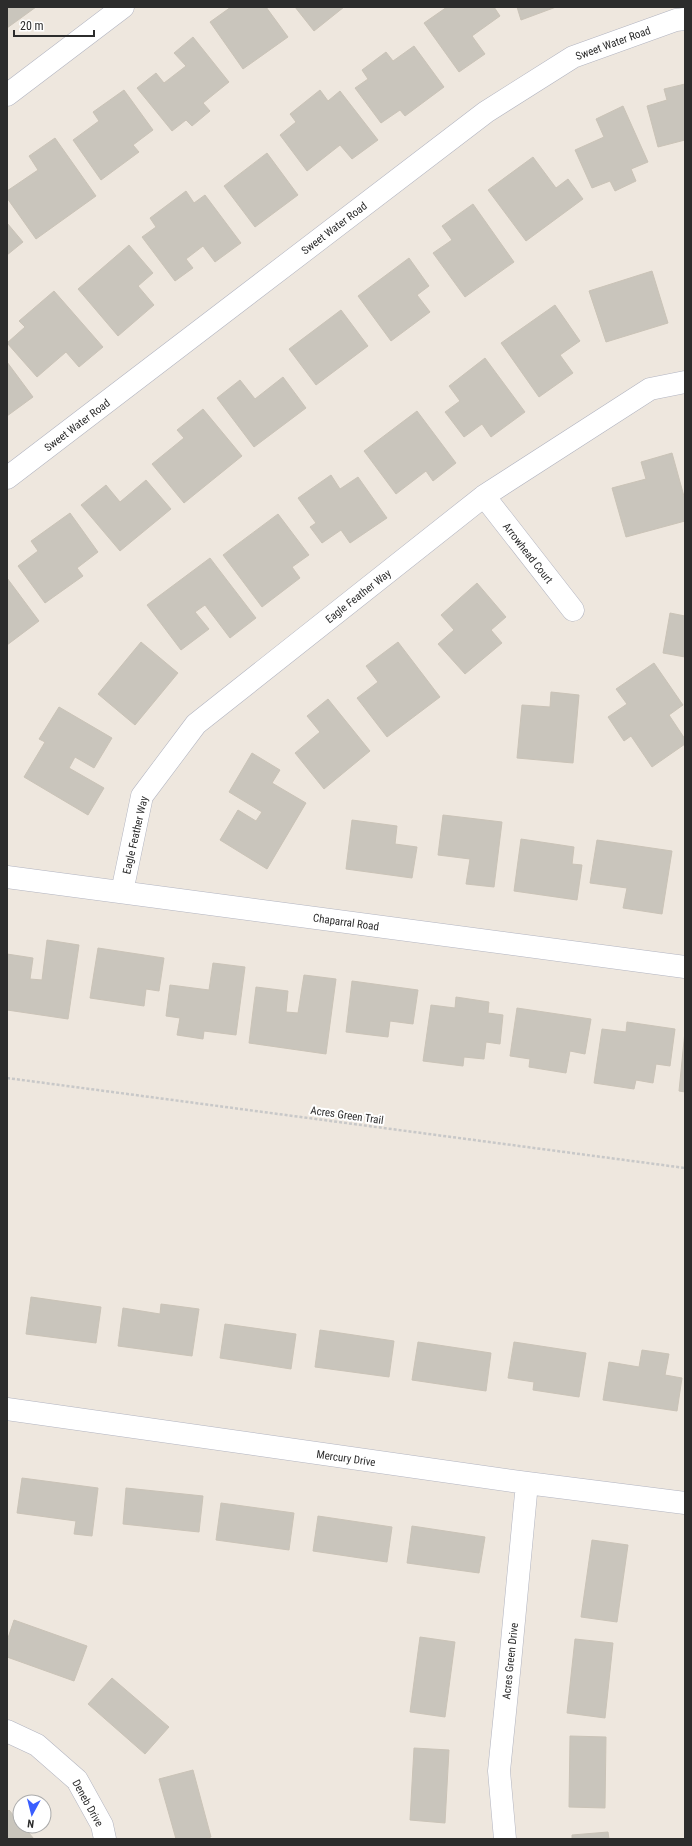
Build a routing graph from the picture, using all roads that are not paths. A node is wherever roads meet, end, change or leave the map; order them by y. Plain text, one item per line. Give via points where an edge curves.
1 (123, 7) edge
2 (685, 18) edge
3 (7, 95) edge
4 (685, 382) edge
5 (7, 478) edge
6 (484, 496) junction
7 (573, 610) dead end
8 (7, 877) edge
9 (122, 892) junction
10 (685, 967) edge
11 (7, 1409) edge
12 (527, 1483) junction
13 (685, 1503) edge
14 (7, 1731) edge
15 (105, 1839) edge
16 (505, 1839) edge

1 - 3 street
2 - 5 street, Sweet Water Road via 573,57 486,112
4 - 6 street, Eagle Feather Way via 650,389
6 - 7 street, Arrowhead Court
6 - 9 street, Eagle Feather Way via 196,724 142,796
8 - 9 street, Chaparral Road
9 - 10 street, Chaparral Road
11 - 12 street, Mercury Drive
12 - 13 street, Mercury Drive
12 - 16 street, Acres Green Drive via 499,1771
14 - 15 street, Deneb Drive via 37,1745 77,1780 102,1824

